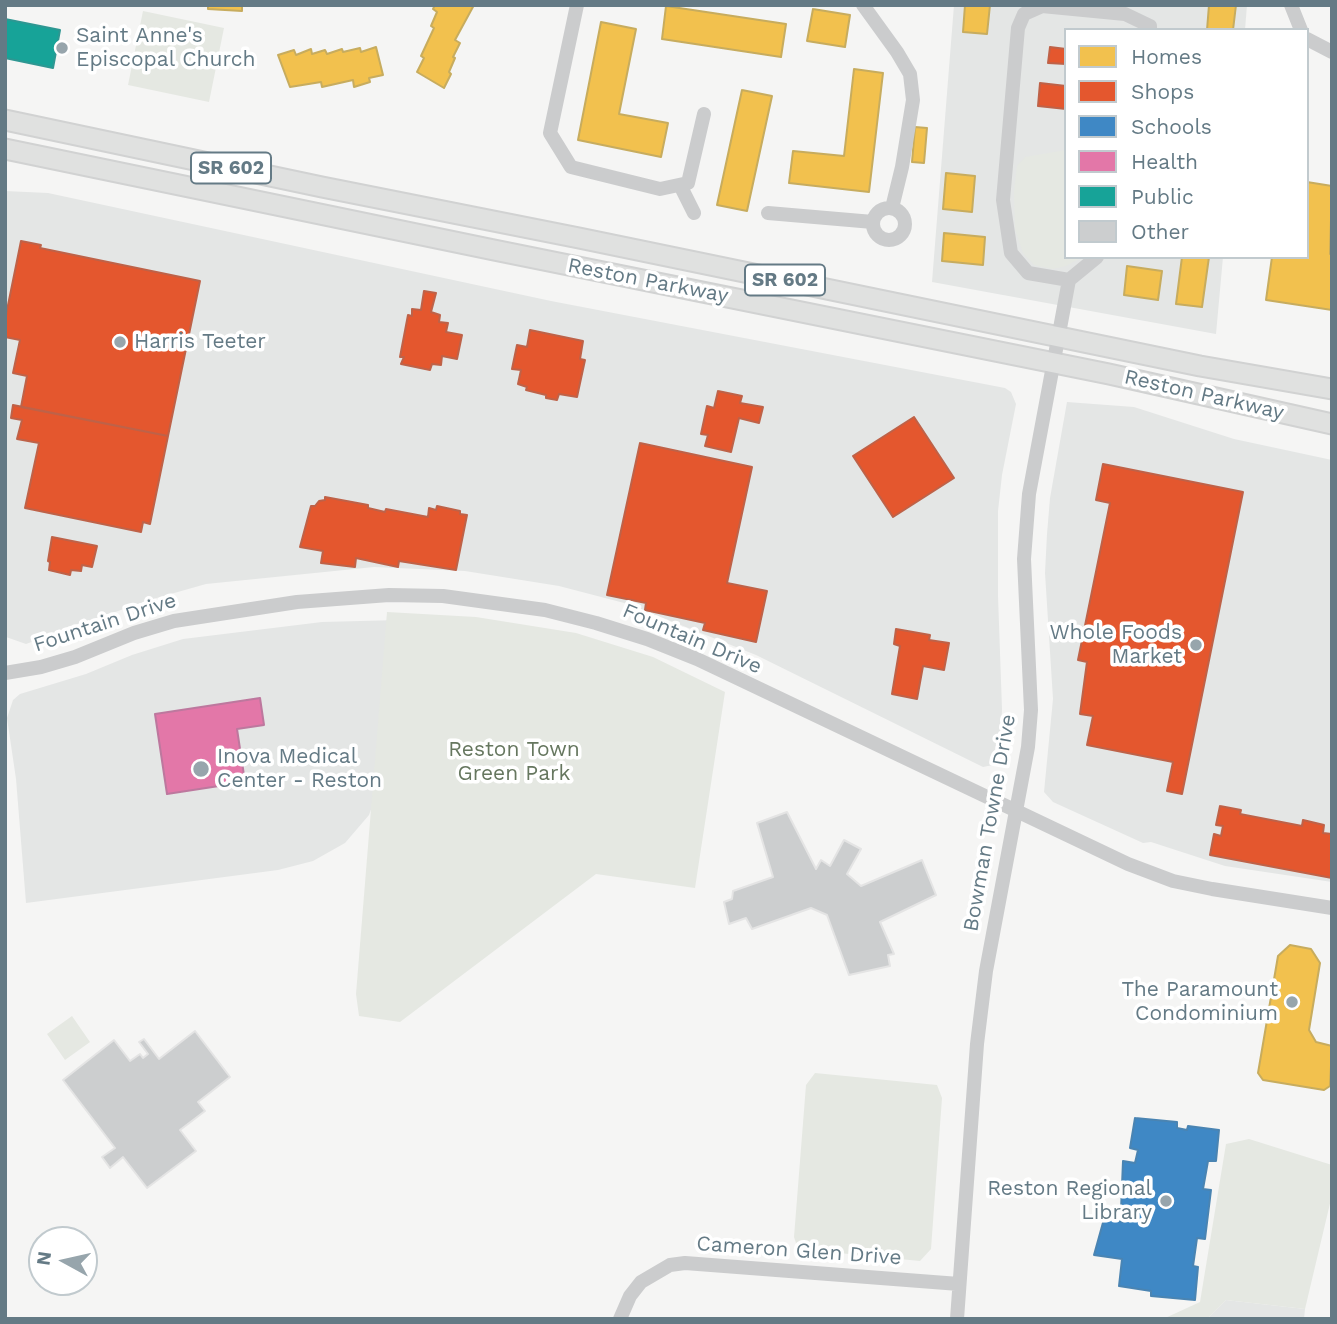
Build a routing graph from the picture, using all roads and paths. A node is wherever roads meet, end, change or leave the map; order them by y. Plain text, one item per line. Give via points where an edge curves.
1 (576, 5) edge
2 (863, 5) edge
3 (1291, 5) edge
4 (1150, 28) edge
5 (1300, 28) edge
6 (1309, 40) edge
7 (1332, 52) edge
8 (704, 114) dead end
9 (5, 120) edge
10 (5, 149) edge
11 (680, 186) junction
12 (892, 208) junction
13 (694, 213) dead end
14 (768, 213) dead end
15 (873, 222) junction
16 (1095, 259) edge
17 (1069, 280) junction
18 (1058, 336) junction
19 (1052, 363) junction
20 (1332, 389) edge
21 (1332, 424) edge
22 (5, 673) edge
23 (1016, 811) junction
24 (1332, 908) edge
25 (959, 1284) junction
26 (620, 1319) edge
27 (957, 1319) edge

1 - 11 street via 550,133 571,166 660,189
2 - 12 street via 910,74 913,100
3 - 5 street
4 - 17 street via 1125,14 1042,6 1024,14 1018,28 1003,200 1010,253 1028,273
6 - 7 street
8 - 11 street via 688,183
9 - 18 main road, Reston Parkway / SR 602
10 - 19 main road, Reston Parkway / SR 602
11 - 13 street
12 - 15 street via 876,214
12 - 15 street via 905,218 906,226 896,239 879,237
14 - 15 street
16 - 17 street
17 - 18 street, Bowman Towne Drive
18 - 19 street, Bowman Towne Drive
18 - 20 main road, Reston Parkway / SR 602
19 - 21 main road, Reston Parkway / SR 602
19 - 23 street, Bowman Towne Drive via 1026,521 1031,710
22 - 23 street, Fountain Drive via 41,667 134,633 207,614 388,595 496,602 596,622 697,659
23 - 24 street, Fountain Drive via 1173,881
23 - 25 street, Bowman Towne Drive via 976,1044
25 - 26 street, Cameron Glen Drive via 685,1263 670,1265 641,1282
25 - 27 street, Bowman Towne Drive

